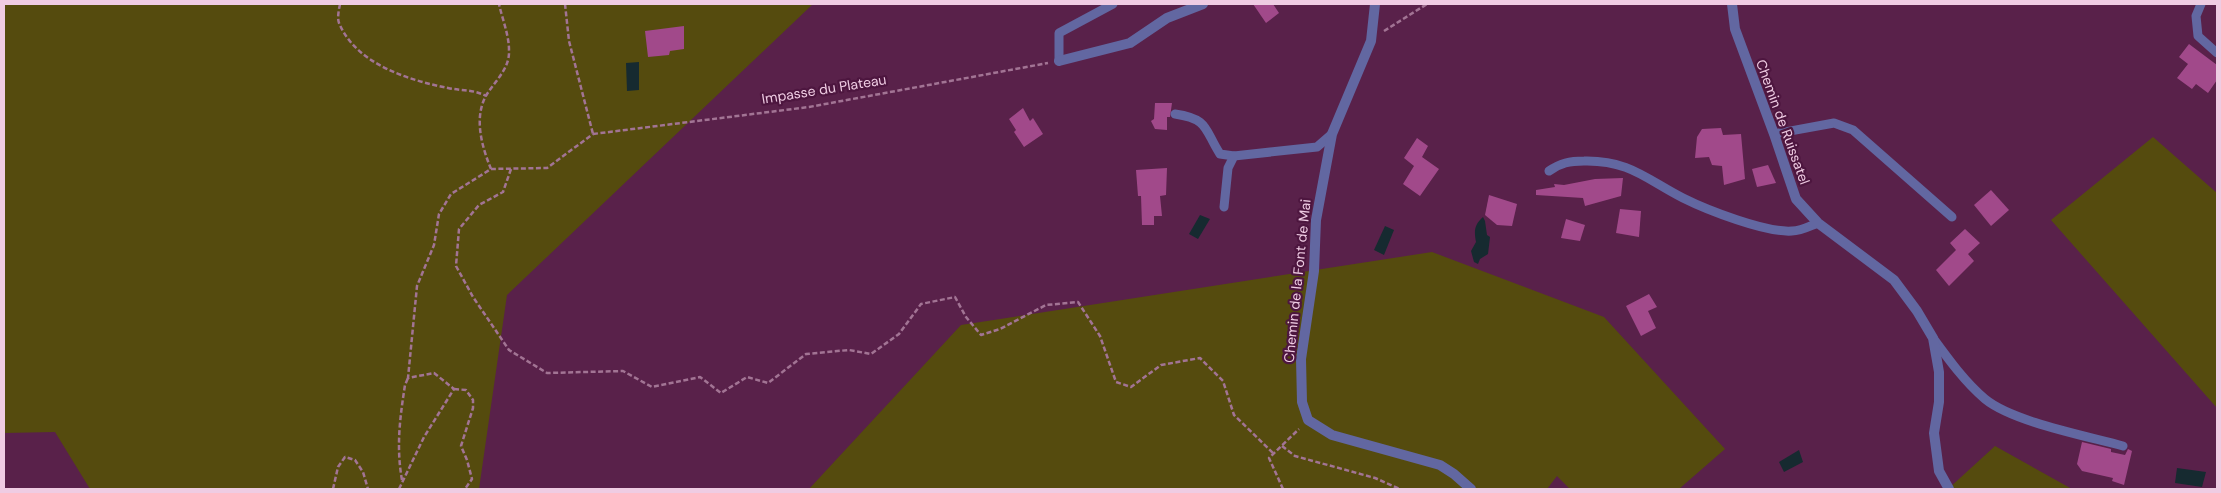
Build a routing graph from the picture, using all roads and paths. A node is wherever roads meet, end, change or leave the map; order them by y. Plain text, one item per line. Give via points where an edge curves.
1 (340, 4) edge
2 (499, 4) edge
3 (565, 4) edge
4 (1113, 4) edge
5 (1204, 4) edge
6 (1375, 4) edge
7 (1427, 4) edge
8 (1732, 4) edge
9 (2201, 4) edge
10 (1371, 41) junction
11 (2217, 53) edge
12 (1059, 61) junction
13 (486, 96) junction
14 (1175, 114) dead end
15 (593, 134) junction
16 (1332, 134) junction
17 (1774, 134) junction
18 (1234, 156) junction
19 (491, 169) junction
20 (511, 169) junction
21 (1548, 171) dead end
22 (1224, 207) dead end
23 (1952, 217) dead end
24 (1818, 223) junction
25 (1933, 338) junction
26 (408, 378) junction
27 (454, 389) junction
28 (1308, 420) junction
29 (1282, 446) junction
30 (2123, 446) dead end
31 (1274, 454) junction
32 (403, 481) junction
33 (333, 489) edge
34 (368, 489) edge
35 (399, 489) edge
36 (465, 489) edge
37 (1283, 489) edge
38 (1400, 489) edge
39 (1471, 489) edge
40 (1949, 489) edge

1 - 13 path via 339,22 357,51 394,73 449,89 476,90
2 - 13 path via 510,50 505,70
3 - 15 path via 569,41
4 - 12 lane via 1059,33
5 - 12 street via 1167,18 1130,43
6 - 10 street, Chemin de la Font de Mai
7 - 10 path
8 - 17 street, Chemin de Ruissatel via 1734,29
9 - 11 lane via 2196,16 2198,36
10 - 16 street, Chemin de la Font de Mai
12 - 15 path, Impasse du Plateau via 808,108
13 - 19 path via 480,119 482,148
14 - 18 lane via 1203,123 1220,154
15 - 20 path via 547,168
16 - 18 lane via 1318,147
16 - 28 street, Chemin de la Font de Mai via 1316,220 1314,271 1301,359 1302,402
17 - 23 lane via 1834,123 1853,130
17 - 24 street, Chemin de Ruissatel via 1796,199
18 - 22 lane via 1228,168
19 - 20 path
19 - 26 path via 451,194 439,214 434,245 417,286
20 - 31 path via 503,192 479,205 459,229 456,266 509,350 547,372 623,371 652,387 700,377 722,393 747,377 768,383 806,354 849,350 871,354 899,334 921,304 955,297 981,335 1000,329 1046,305 1078,302 1100,336 1116,382 1131,387 1161,365 1200,358 1224,381 1234,415
21 - 24 lane via 1558,164 1572,161 1611,162 1634,169 1683,198 1717,213 1780,231 1797,231
24 - 25 street, Chemin de Ruissatel via 1894,280
25 - 30 lane via 1954,368 1987,400 2023,419
25 - 40 street, Chemin de Ruissatel via 1939,372 1934,433 1939,471
26 - 27 path via 434,373
26 - 32 path via 398,436
27 - 32 path via 424,437
27 - 36 path via 466,390 473,400 461,446 472,480
28 - 29 path
28 - 39 street via 1332,435 1440,465
29 - 31 path
29 - 38 path via 1295,456 1375,478
31 - 37 path via 1269,458
32 - 35 path
33 - 34 path via 338,467 345,457 355,460

